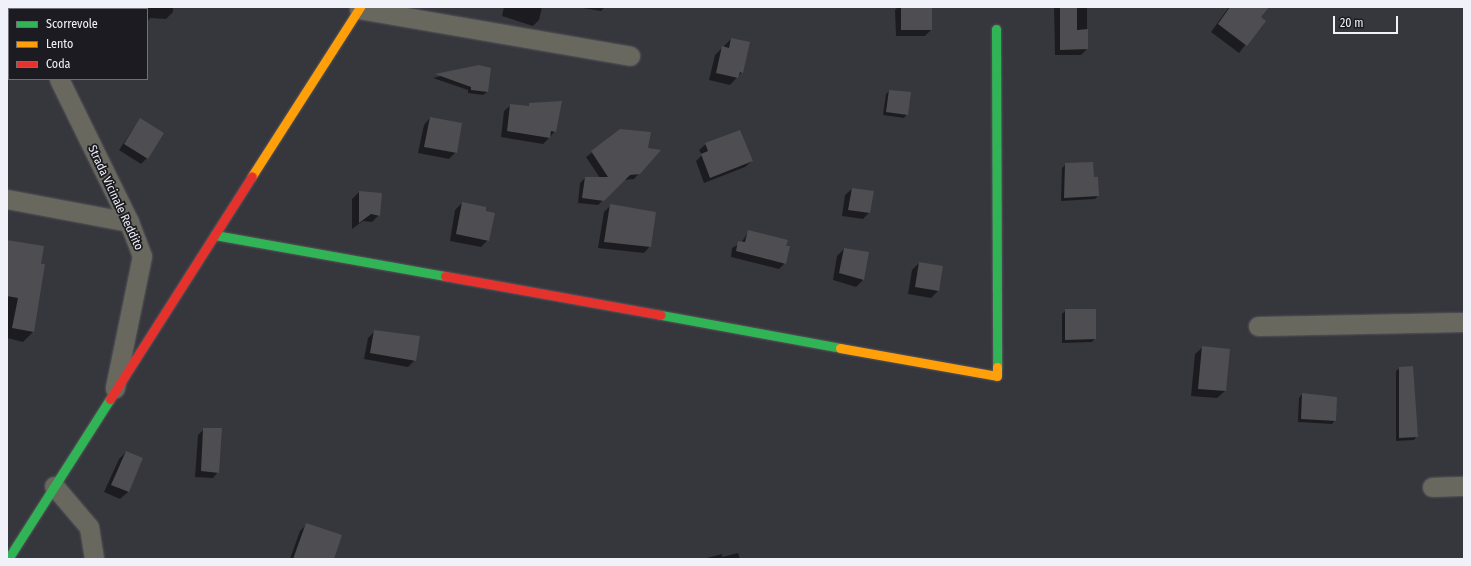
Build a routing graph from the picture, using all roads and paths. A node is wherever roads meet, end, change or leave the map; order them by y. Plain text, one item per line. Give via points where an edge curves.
1 (360, 8) edge
2 (996, 29) dead end
3 (630, 56) dead end
4 (59, 80) edge
5 (7, 199) edge
6 (129, 222) junction
7 (215, 235) junction
8 (1464, 322) edge
9 (1258, 326) dead end
10 (114, 392) junction
11 (54, 486) junction
12 (1464, 486) edge
13 (1432, 487) dead end
14 (8, 559) edge
15 (94, 559) edge

1 - 3 street
1 - 7 street
2 - 7 street via 997,376
4 - 6 street, Strada Vicinale Reddito
5 - 6 street
6 - 10 street, Strada Vicinale Reddito via 142,256
7 - 10 street
8 - 9 street
10 - 11 street
11 - 14 street
11 - 15 street via 89,527
12 - 13 street

